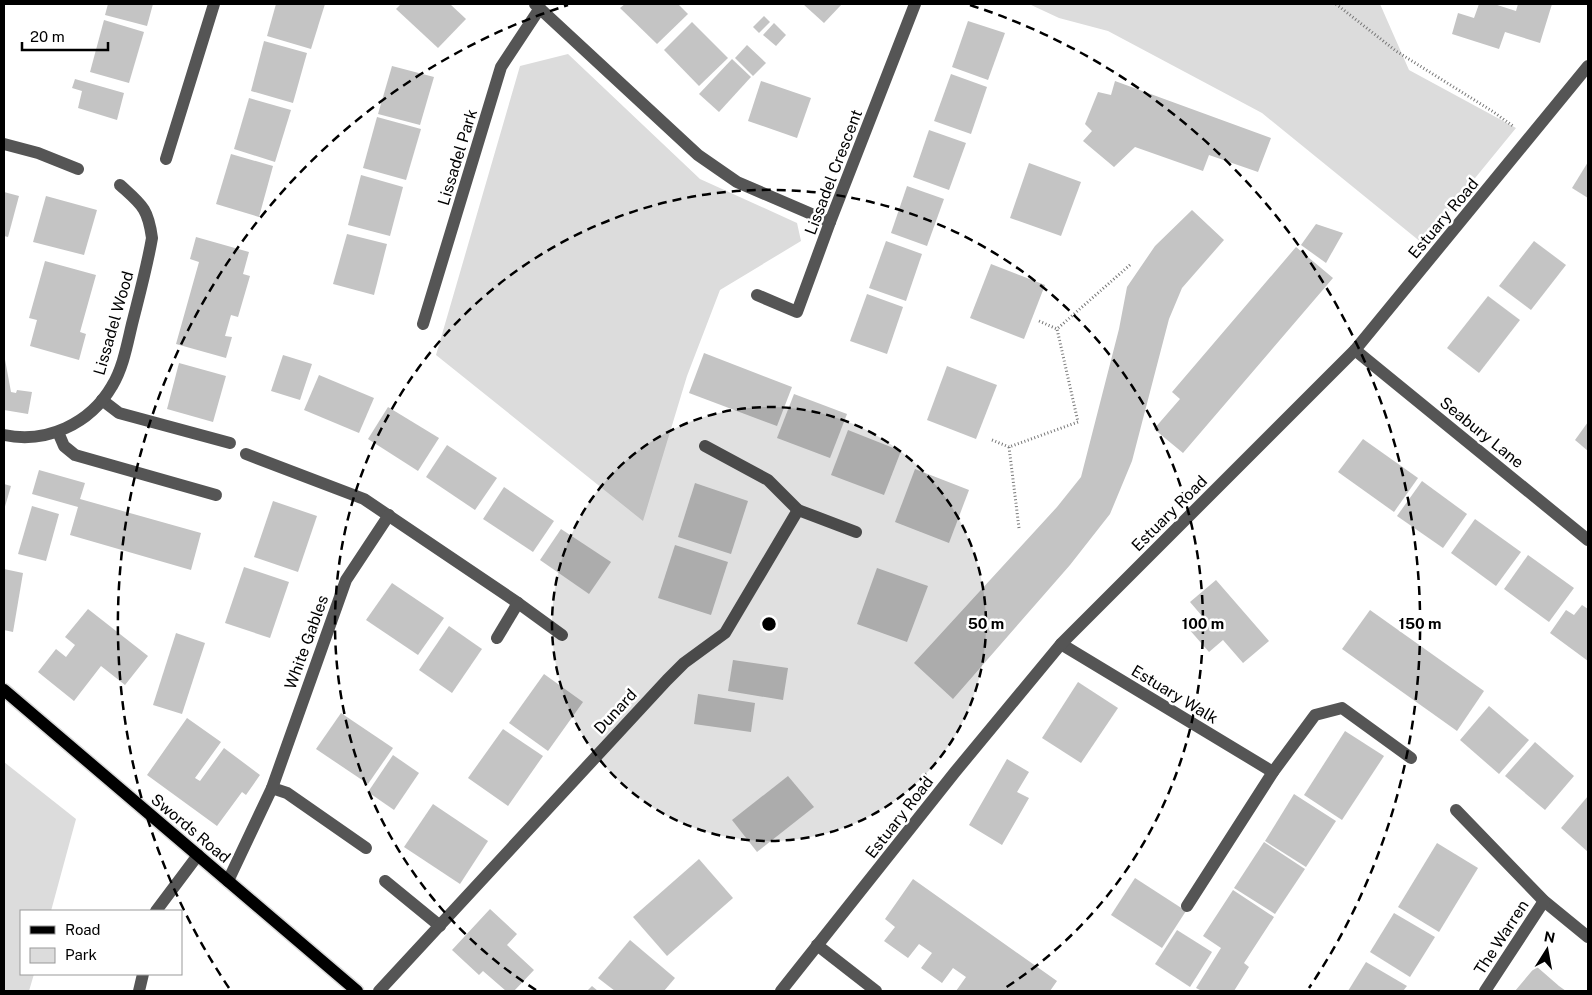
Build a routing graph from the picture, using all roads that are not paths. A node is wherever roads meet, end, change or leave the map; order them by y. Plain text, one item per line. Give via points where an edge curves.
1 (214, 4) edge
2 (915, 4) edge
3 (537, 6) edge
4 (1587, 70) edge
5 (4, 144) edge
6 (166, 159) dead end
7 (78, 169) dead end
8 (120, 185) dead end
9 (830, 222) junction
10 (757, 295) dead end
11 (423, 324) dead end
12 (1355, 350) junction
13 (102, 400) junction
14 (58, 432) junction
15 (4, 435) edge
16 (230, 443) dead end
17 (705, 446) dead end
18 (246, 454) dead end
19 (216, 495) dead end
20 (798, 510) junction
21 (389, 515) junction
22 (856, 532) dead end
23 (1588, 540) edge
24 (518, 603) junction
25 (562, 635) dead end
26 (497, 638) dead end
27 (1061, 644) junction
28 (4, 690) edge
29 (1411, 758) dead end
30 (1273, 772) junction
31 (272, 788) junction
32 (1456, 810) dead end
33 (366, 848) dead end
34 (198, 855) junction
35 (228, 881) junction
36 (385, 881) dead end
37 (1544, 901) junction
38 (1187, 906) dead end
39 (157, 910) edge
40 (440, 926) junction
41 (1588, 937) edge
42 (817, 946) junction
43 (143, 975) edge
44 (139, 991) edge
45 (357, 991) edge
46 (380, 991) edge
47 (781, 991) edge
48 (876, 991) edge
49 (1486, 991) edge

1 - 6 street
2 - 9 street, Lissadel Crescent
3 - 9 street via 698,155 737,182
3 - 11 street, Lissadel Park via 501,67
4 - 12 street, Estuary Road
5 - 7 street
8 - 13 street, Lissadel Wood via 141,203 150,219 152,238 121,366
9 - 10 street, Lissadel Crescent via 797,312
12 - 23 street, Seabury Lane
12 - 27 street, Estuary Road
13 - 14 street, Lissadel Wood via 76,423
13 - 16 street via 119,413
14 - 15 street, Lissadel Wood via 39,437
14 - 19 street via 64,446 75,455
17 - 20 street via 768,480
18 - 21 street via 364,499
20 - 22 street
20 - 40 street, Dunard via 725,633 673,674
21 - 24 street
21 - 31 street, White Gables via 346,580
24 - 25 street
24 - 26 street
27 - 30 street, Estuary Walk
27 - 42 street, Estuary Road
28 - 34 main road, Swords Road
29 - 30 street via 1342,708 1315,715
30 - 38 street
31 - 33 street via 287,793
31 - 35 street, White Gables
32 - 37 street
34 - 35 main road, Swords Road
34 - 39 street
35 - 45 main road, Swords Road
36 - 40 street
37 - 41 street
37 - 49 street, The Warren
40 - 46 street, Dunard
42 - 47 street, Estuary Road
42 - 48 street
43 - 44 street

